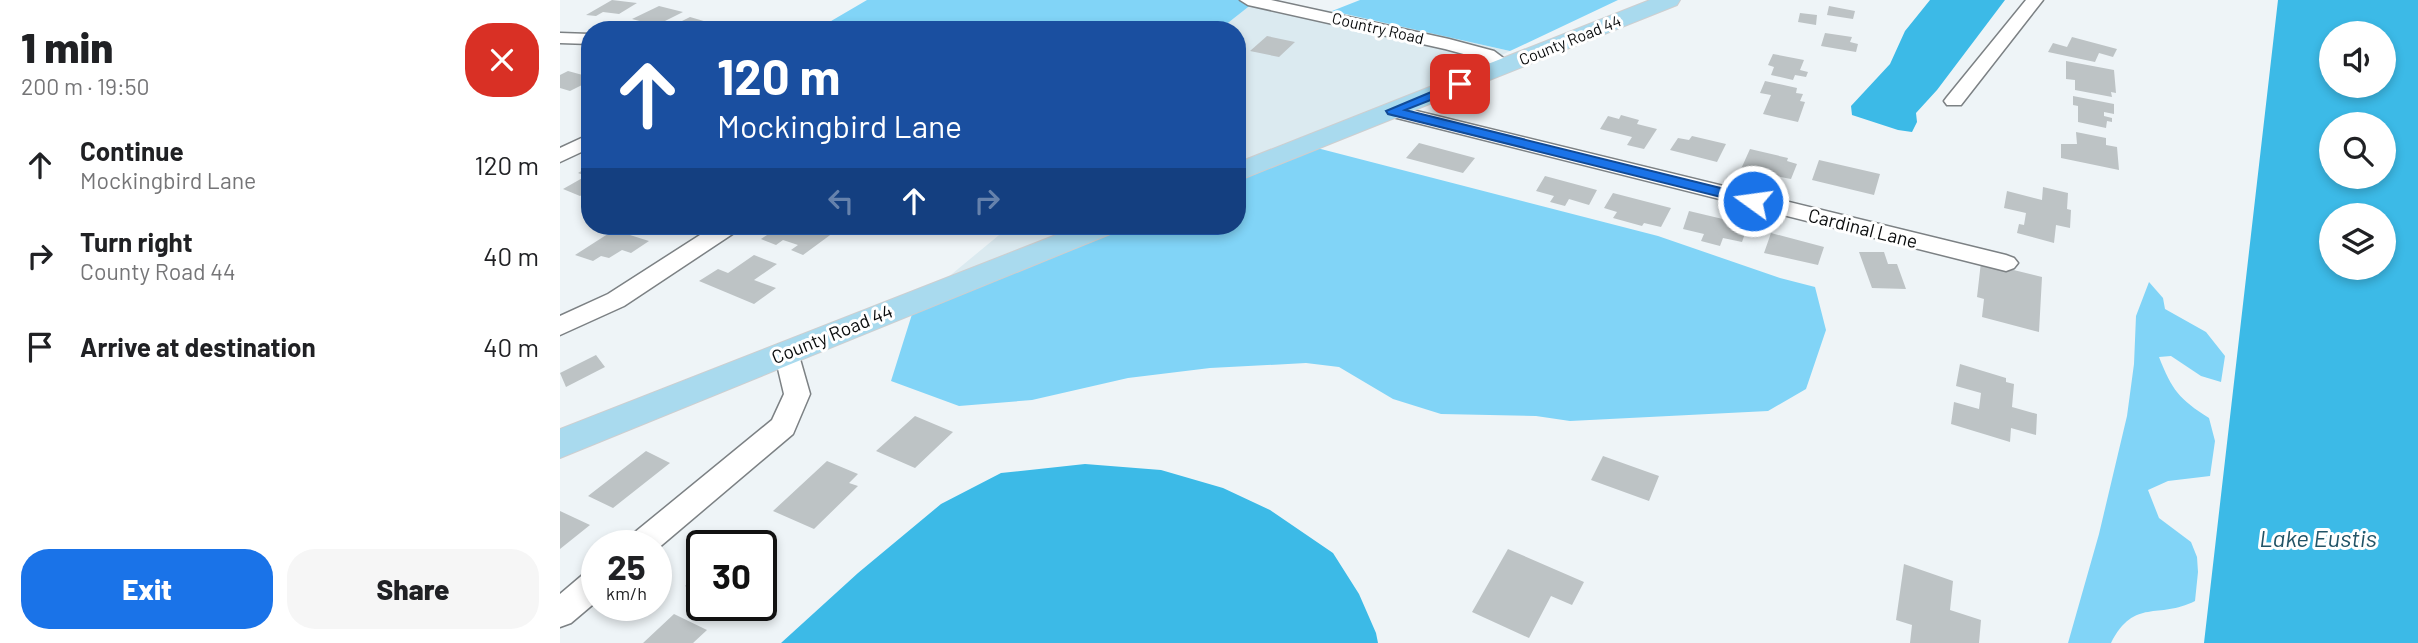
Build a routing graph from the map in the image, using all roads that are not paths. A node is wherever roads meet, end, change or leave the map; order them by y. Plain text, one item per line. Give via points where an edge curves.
1 (1248, 0) edge
2 (1669, 0) edge
3 (2035, 0) edge
4 (560, 38) edge
5 (581, 39) edge
6 (1504, 66) junction
7 (1954, 100) dead end
8 (1392, 111) junction
9 (581, 145) edge
10 (560, 156) edge
11 (1246, 169) edge
12 (715, 235) edge
13 (1082, 235) edge
14 (2006, 263) dead end
15 (560, 326) edge
16 (786, 352) junction
17 (560, 444) edge
18 (659, 530) edge
19 (581, 595) edge
20 (560, 612) edge

1 - 6 street, Country Road via 1449,44 1488,55
2 - 6 main road, County Road 44
3 - 7 street
4 - 5 street
6 - 8 main road, County Road 44
8 - 11 main road, County Road 44
8 - 14 street, Cardinal Lane
9 - 10 street
12 - 15 street via 616,300
13 - 16 main road, County Road 44
16 - 17 main road, County Road 44
16 - 18 street via 797,394 783,427
19 - 20 street

